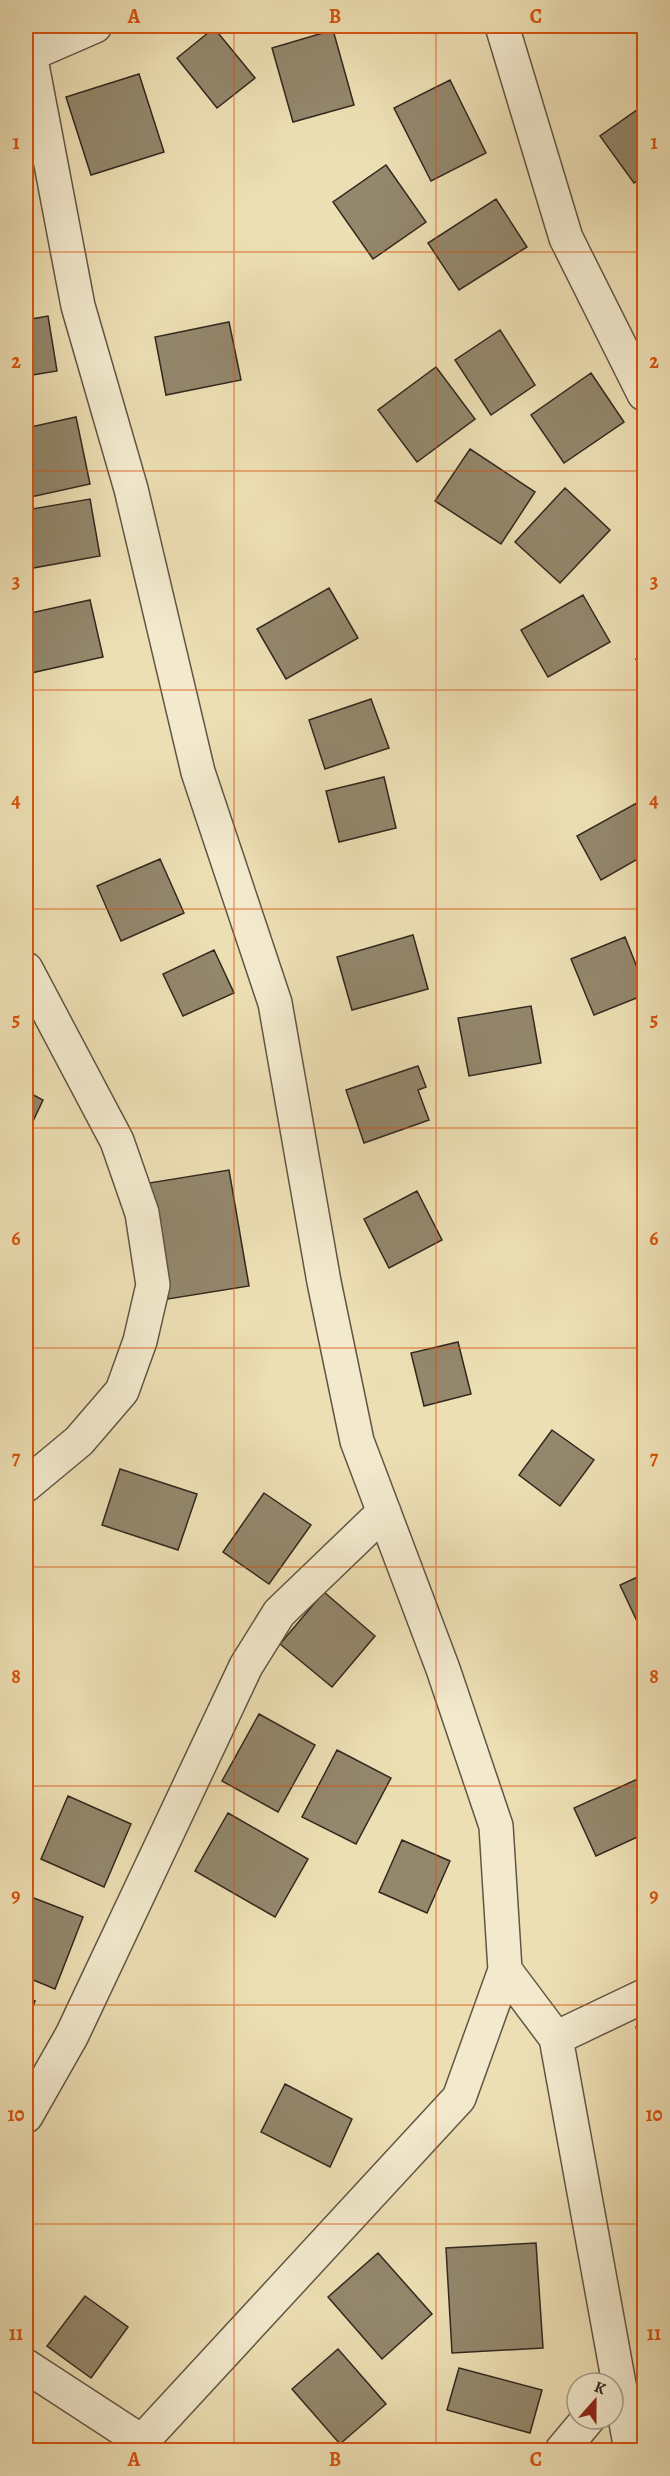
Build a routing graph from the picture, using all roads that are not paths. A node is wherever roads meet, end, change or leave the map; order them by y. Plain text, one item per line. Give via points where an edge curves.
1 (95, 26) edge
2 (502, 26) edge
3 (27, 52) edge
4 (645, 394) edge
5 (26, 969) edge
6 (26, 1485) edge
7 (384, 1512) junction
8 (505, 1970) junction
9 (645, 1996) edge
10 (556, 2038) junction
11 (26, 2116) edge
12 (26, 2366) edge
13 (614, 2371) edge
14 (625, 2425) edge
15 (578, 2431) edge
16 (137, 2446) edge
17 (562, 2451) edge
18 (631, 2451) edge

1 - 3 street
2 - 4 street via 566,238
3 - 7 street via 78,306 131,489 198,772 275,1003 324,1282 357,1441
5 - 6 street via 117,1141 142,1213 153,1285 140,1341 122,1391 79,1441
7 - 8 street via 496,1826
7 - 11 street via 279,1613 246,1666 72,2035
8 - 10 street
8 - 16 street via 459,2098
9 - 10 street
10 - 13 street
12 - 16 street
14 - 18 street
15 - 17 street

